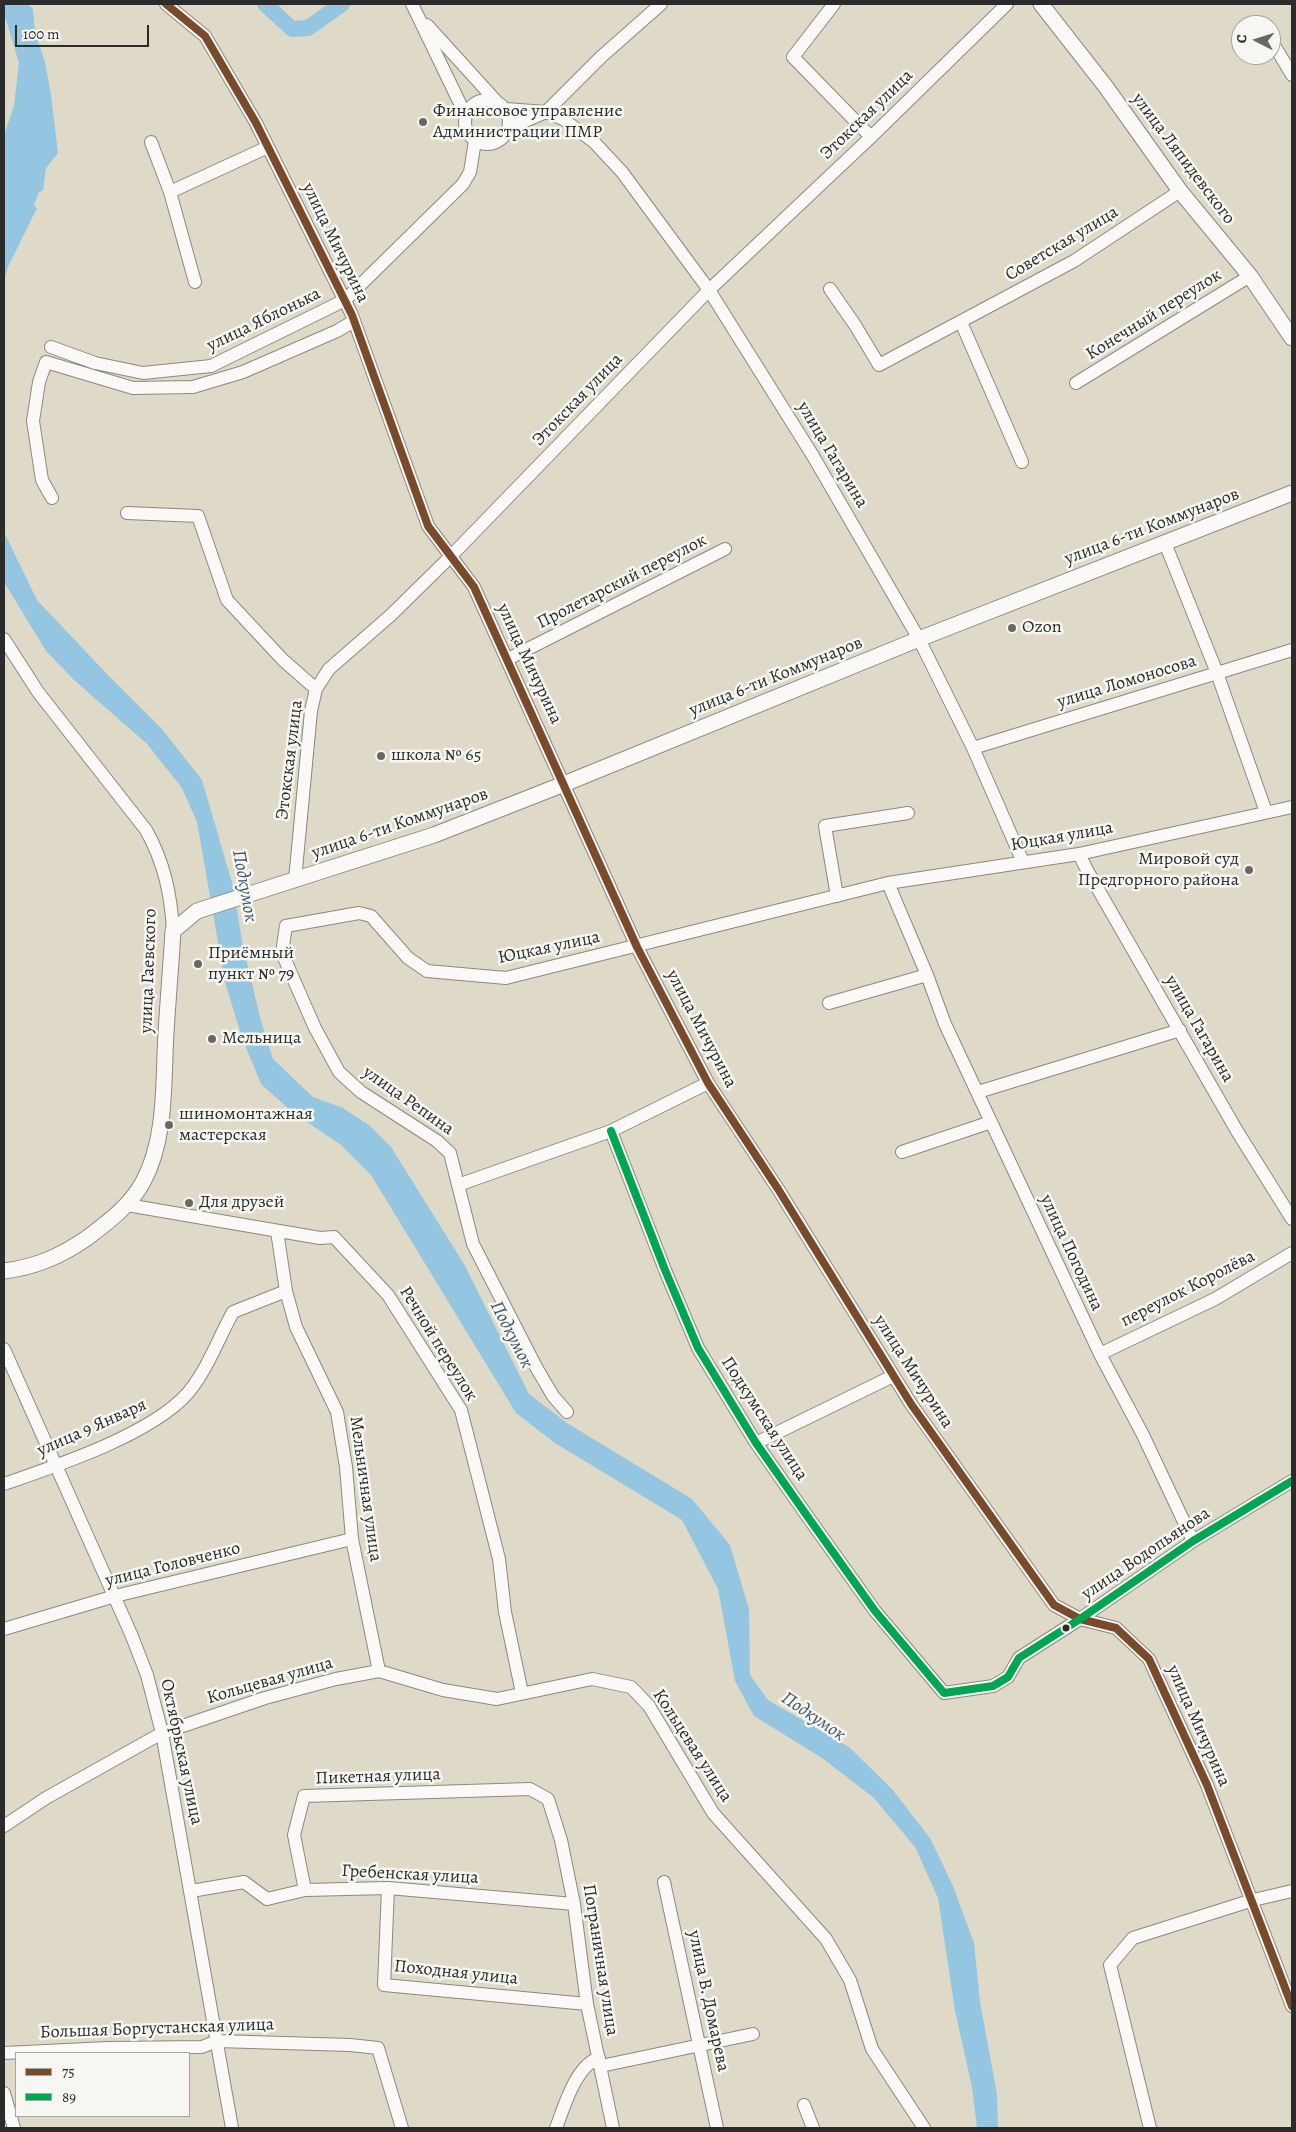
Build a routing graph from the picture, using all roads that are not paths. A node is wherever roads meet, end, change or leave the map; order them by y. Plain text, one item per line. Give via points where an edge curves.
1 (166, 4) edge
2 (661, 4) edge
3 (834, 4) edge
4 (1007, 4) edge
5 (1041, 4) edge
6 (414, 9) edge
7 (1281, 57) edge
8 (1292, 75) edge
9 (496, 101) junction
10 (506, 109) junction
11 (546, 112) junction
12 (466, 116) junction
13 (509, 128) junction
14 (871, 137) junction
15 (475, 141) junction
16 (151, 142) dead end
17 (268, 147) junction
18 (1180, 191) junction
19 (170, 192) junction
20 (1250, 276) junction
21 (195, 282) dead end
22 (830, 289) dead end
23 (709, 290) junction
24 (345, 300) junction
25 (354, 321) junction
26 (961, 322) junction
27 (1292, 338) edge
28 (51, 347) dead end
29 (1076, 383) dead end
30 (1022, 462) dead end
31 (1292, 492) edge
32 (52, 498) dead end
33 (126, 512) dead end
34 (1165, 543) junction
35 (725, 548) dead end
36 (452, 555) junction
37 (4, 639) edge
38 (919, 639) junction
39 (1292, 650) edge
40 (508, 660) junction
41 (1217, 672) junction
42 (316, 689) junction
43 (972, 748) junction
44 (564, 784) junction
45 (1292, 807) edge
46 (1266, 812) junction
47 (908, 813) dead end
48 (1079, 854) junction
49 (1023, 862) junction
50 (295, 880) junction
51 (888, 883) junction
52 (837, 896) junction
53 (286, 926) joint
54 (173, 931) junction
55 (637, 946) junction
56 (927, 975) junction
57 (829, 1003) dead end
58 (1180, 1030) junction
59 (708, 1082) junction
60 (978, 1092) junction
61 (991, 1122) junction
62 (611, 1131) junction
63 (902, 1152) dead end
64 (458, 1185) junction
65 (127, 1205) junction
66 (1292, 1219) edge
67 (277, 1231) junction
68 (1292, 1253) edge
69 (4, 1271) edge
70 (286, 1291) junction
71 (4, 1349) edge
72 (1100, 1354) junction
73 (893, 1376) junction
74 (566, 1412) dead end
75 (756, 1444) junction
76 (57, 1465) junction
77 (1292, 1481) edge
78 (4, 1484) edge
79 (352, 1539) junction
80 (1193, 1541) junction
81 (115, 1596) junction
82 (1080, 1619) junction
83 (4, 1629) edge
84 (379, 1671) junction
85 (522, 1693) junction
86 (944, 1693) joint
87 (162, 1733) junction
88 (548, 1799) joint
89 (4, 1826) edge
90 (664, 1882) dead end
91 (388, 1888) junction
92 (304, 1890) junction
93 (192, 1891) junction
94 (1292, 1891) edge
95 (1252, 1900) junction
96 (574, 1904) junction
97 (587, 2004) junction
98 (1292, 2006) edge
99 (753, 2034) dead end
100 (217, 2041) junction
101 (700, 2044) junction
102 (25, 2052) edge
103 (600, 2062) junction
104 (4, 2093) edge
105 (804, 2105) dead end
106 (14, 2128) edge
107 (232, 2128) edge
108 (402, 2128) edge
109 (556, 2128) edge
110 (613, 2128) edge
111 (717, 2128) edge
112 (813, 2128) edge
113 (924, 2128) edge
114 (1150, 2128) edge

1 - 17 street, улица Мичурина via 206,36
2 - 11 street
3 - 14 street via 793,57
4 - 14 street, Этокская улица
5 - 18 main road, улица Ляпидевского via 1106,87
6 - 9 street
6 - 12 street
7 - 8 street
9 - 10 street
9 - 12 street via 477,102
10 - 11 street, улица Гагарина
10 - 13 street via 510,118
11 - 13 street
11 - 23 street, улица Гагарина via 563,119 594,142 622,172
12 - 15 street via 468,134
13 - 15 street via 504,138 495,143 485,145
14 - 23 street, Этокская улица
15 - 24 street, улица Яблонька via 470,172 463,184
16 - 19 street
17 - 19 street
17 - 24 street, улица Мичурина
18 - 20 main road, улица Ляпидевского
18 - 26 street, Советская улица via 1074,260
19 - 21 street
20 - 27 main road, улица Ляпидевского
20 - 29 street, Конечный переулок
22 - 26 street, Советская улица via 880,365
23 - 36 street, Этокская улица
23 - 38 street, улица Гагарина via 813,456
24 - 25 street, улица Мичурина
24 - 28 street, улица Яблонька via 211,366 143,373 95,363
25 - 32 street, улица Яблонька via 243,372 193,387 133,388 46,362 39,382 33,421 42,480
25 - 36 street, улица Мичурина via 428,526
26 - 30 street
31 - 34 main road, улица 6-ти Коммунаров
33 - 42 street via 198,516 227,600 283,660
34 - 38 main road, улица 6-ти Коммунаров
34 - 41 street
35 - 40 street, Пролетарский переулок
36 - 40 street, улица Мичурина via 474,587
36 - 42 street, Этокская улица via 391,615 329,669
37 - 54 street, улица Гаевского via 38,692 146,830 159,853 167,880
38 - 43 street, улица Гагарина
38 - 44 main road, улица 6-ти Коммунаров
39 - 41 street, улица Ломоносова
40 - 44 street, улица Мичурина
41 - 43 street, улица Ломоносова
41 - 46 street
42 - 50 street, Этокская улица via 311,711
43 - 49 street, улица Гагарина
44 - 50 main road, улица 6-ти Коммунаров via 434,835
44 - 55 street, улица Мичурина
45 - 46 street, Юцкая улица
46 - 48 street, Юцкая улица
47 - 52 street via 825,826
48 - 49 street, Юцкая улица
48 - 58 street, улица Гагарина
49 - 51 street, Юцкая улица
50 - 54 main road, улица 6-ти Коммунаров via 197,912
51 - 52 street, Юцкая улица
51 - 56 street, улица Погодина
52 - 55 street, Юцкая улица
53 - 55 street, Юцкая улица via 359,912 371,916 408,958 427,971 506,978
53 - 64 street, улица Репина via 282,953 315,1028 339,1072 361,1092 437,1141 450,1153
54 - 65 main road, улица Гаевского via 160,1125 152,1161 143,1182
55 - 59 street, улица Мичурина
56 - 57 street
56 - 60 street, улица Погодина via 945,1024
58 - 60 street
58 - 66 street, улица Гагарина
59 - 62 street
59 - 73 street, улица Мичурина
60 - 61 street, улица Погодина
61 - 63 street
61 - 72 street, улица Погодина
62 - 64 street
62 - 75 street, Подкумская улица via 698,1348
64 - 74 street, улица Репина via 473,1244 536,1368
65 - 67 street, Речной переулок
65 - 69 main road, улица Гаевского via 105,1225 55,1258 28,1268
67 - 70 street
67 - 85 street, Речной переулок via 334,1237 388,1294 461,1410 499,1559 505,1612
68 - 72 street, переулок Королёва via 1215,1299
70 - 76 street, улица 9 Января via 233,1312 203,1372 186,1394 160,1417
70 - 79 street, Мельничная улица via 296,1327 337,1412
71 - 76 street, Октябрьская улица
72 - 80 street, улица Погодина
73 - 75 street
73 - 82 street, улица Мичурина via 1054,1605
75 - 86 street, Подкумская улица via 875,1612
76 - 78 street, улица 9 Января
76 - 81 street, Октябрьская улица
77 - 80 street, улица Водопьянова
79 - 81 street, улица Головченко
79 - 84 street, Мельничная улица
80 - 82 street, улица Водопьянова
81 - 83 street, улица Головченко
81 - 87 street, Октябрьская улица via 147,1675
82 - 86 street, улица Водопьянова via 1019,1658 1008,1677 993,1686
82 - 95 street, улица Мичурина via 1116,1628 1149,1659 1207,1785
84 - 85 street, Кольцевая улица via 443,1690 497,1699
84 - 87 street, Кольцевая улица via 266,1698
85 - 113 street, Кольцевая улица via 592,1678 631,1687 649,1706 713,1813 826,1939 850,1980 872,2049
87 - 89 street, Кольцевая улица via 46,1798
87 - 93 street, Октябрьская улица
88 - 92 street, Пикетная улица via 530,1789 304,1796 294,1835
88 - 96 street, Пограничная улица via 561,1840
90 - 101 street, улица В. Домарева
91 - 92 street, Гребенская улица
91 - 96 street, Гребенская улица
91 - 97 street, Походная улица via 384,1985
92 - 93 street, Гребенская улица via 267,1899 244,1882
93 - 100 street, Октябрьская улица
94 - 95 street
95 - 98 street, улица Мичурина
95 - 114 street via 1133,1938 1110,1965
96 - 97 street, Пограничная улица
97 - 103 street, Пограничная улица
99 - 101 street via 705,2046
100 - 102 street, Большая Боргустанская улица via 202,2047
100 - 107 street, Октябрьская улица
100 - 108 street, Большая Боргустанская улица via 350,2044 378,2048
101 - 103 street
101 - 111 street, улица В. Домарева
103 - 109 street via 589,2061 571,2089
103 - 110 street, Пограничная улица
104 - 106 street
105 - 112 street

